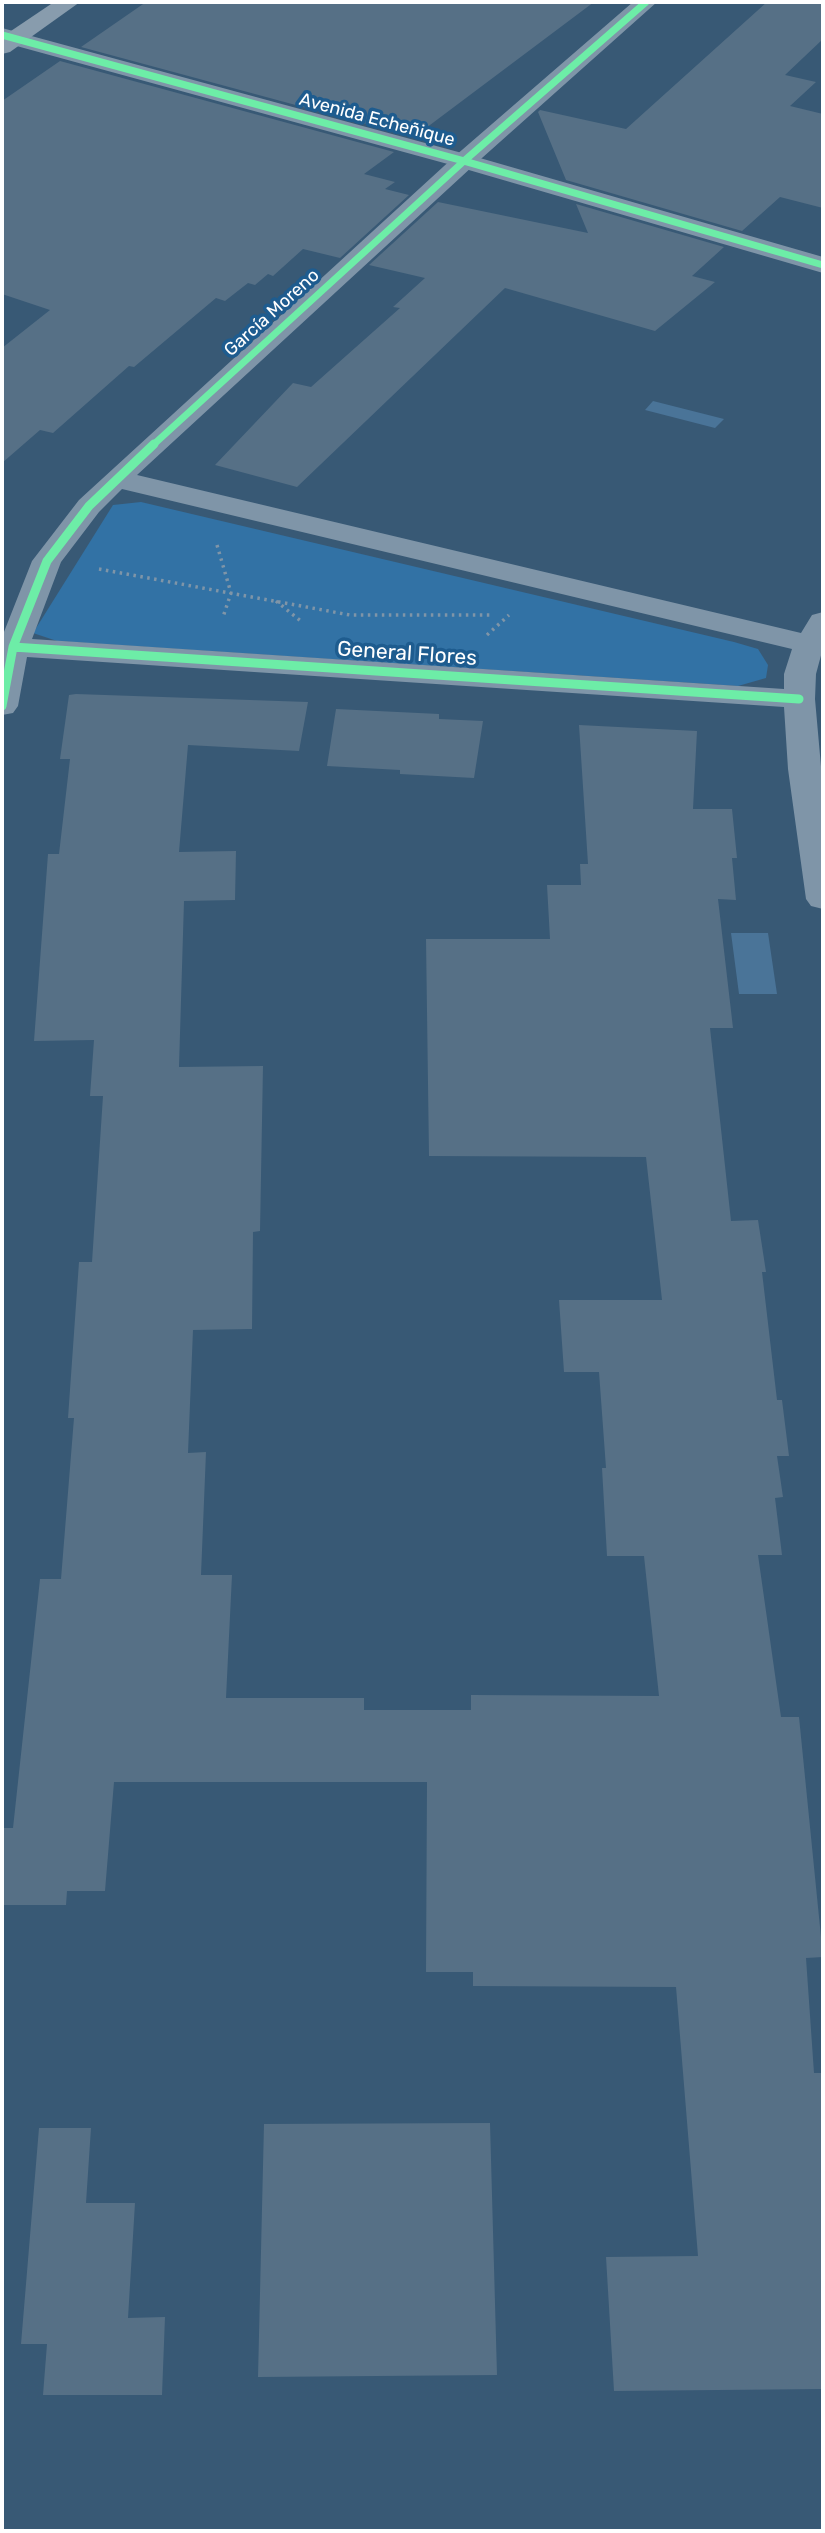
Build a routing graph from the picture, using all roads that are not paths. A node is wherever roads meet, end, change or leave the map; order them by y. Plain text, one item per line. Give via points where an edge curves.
1 (69, 2) edge
2 (646, 2) edge
3 (6, 40) edge
4 (464, 161) junction
5 (823, 265) edge
6 (116, 479) junction
7 (816, 632) edge
8 (12, 647) junction
9 (799, 699) junction
10 (2, 705) edge
11 (823, 899) edge

1 - 3 main road
2 - 4 street, García Moreno
3 - 4 street, Avenida Echeñique
4 - 5 street, Avenida Echeñique
4 - 6 street, García Moreno
6 - 7 street
6 - 8 street, García Moreno via 47,561
7 - 9 street via 800,674
8 - 9 street, General Flores
8 - 10 street, García Moreno
9 - 11 street

